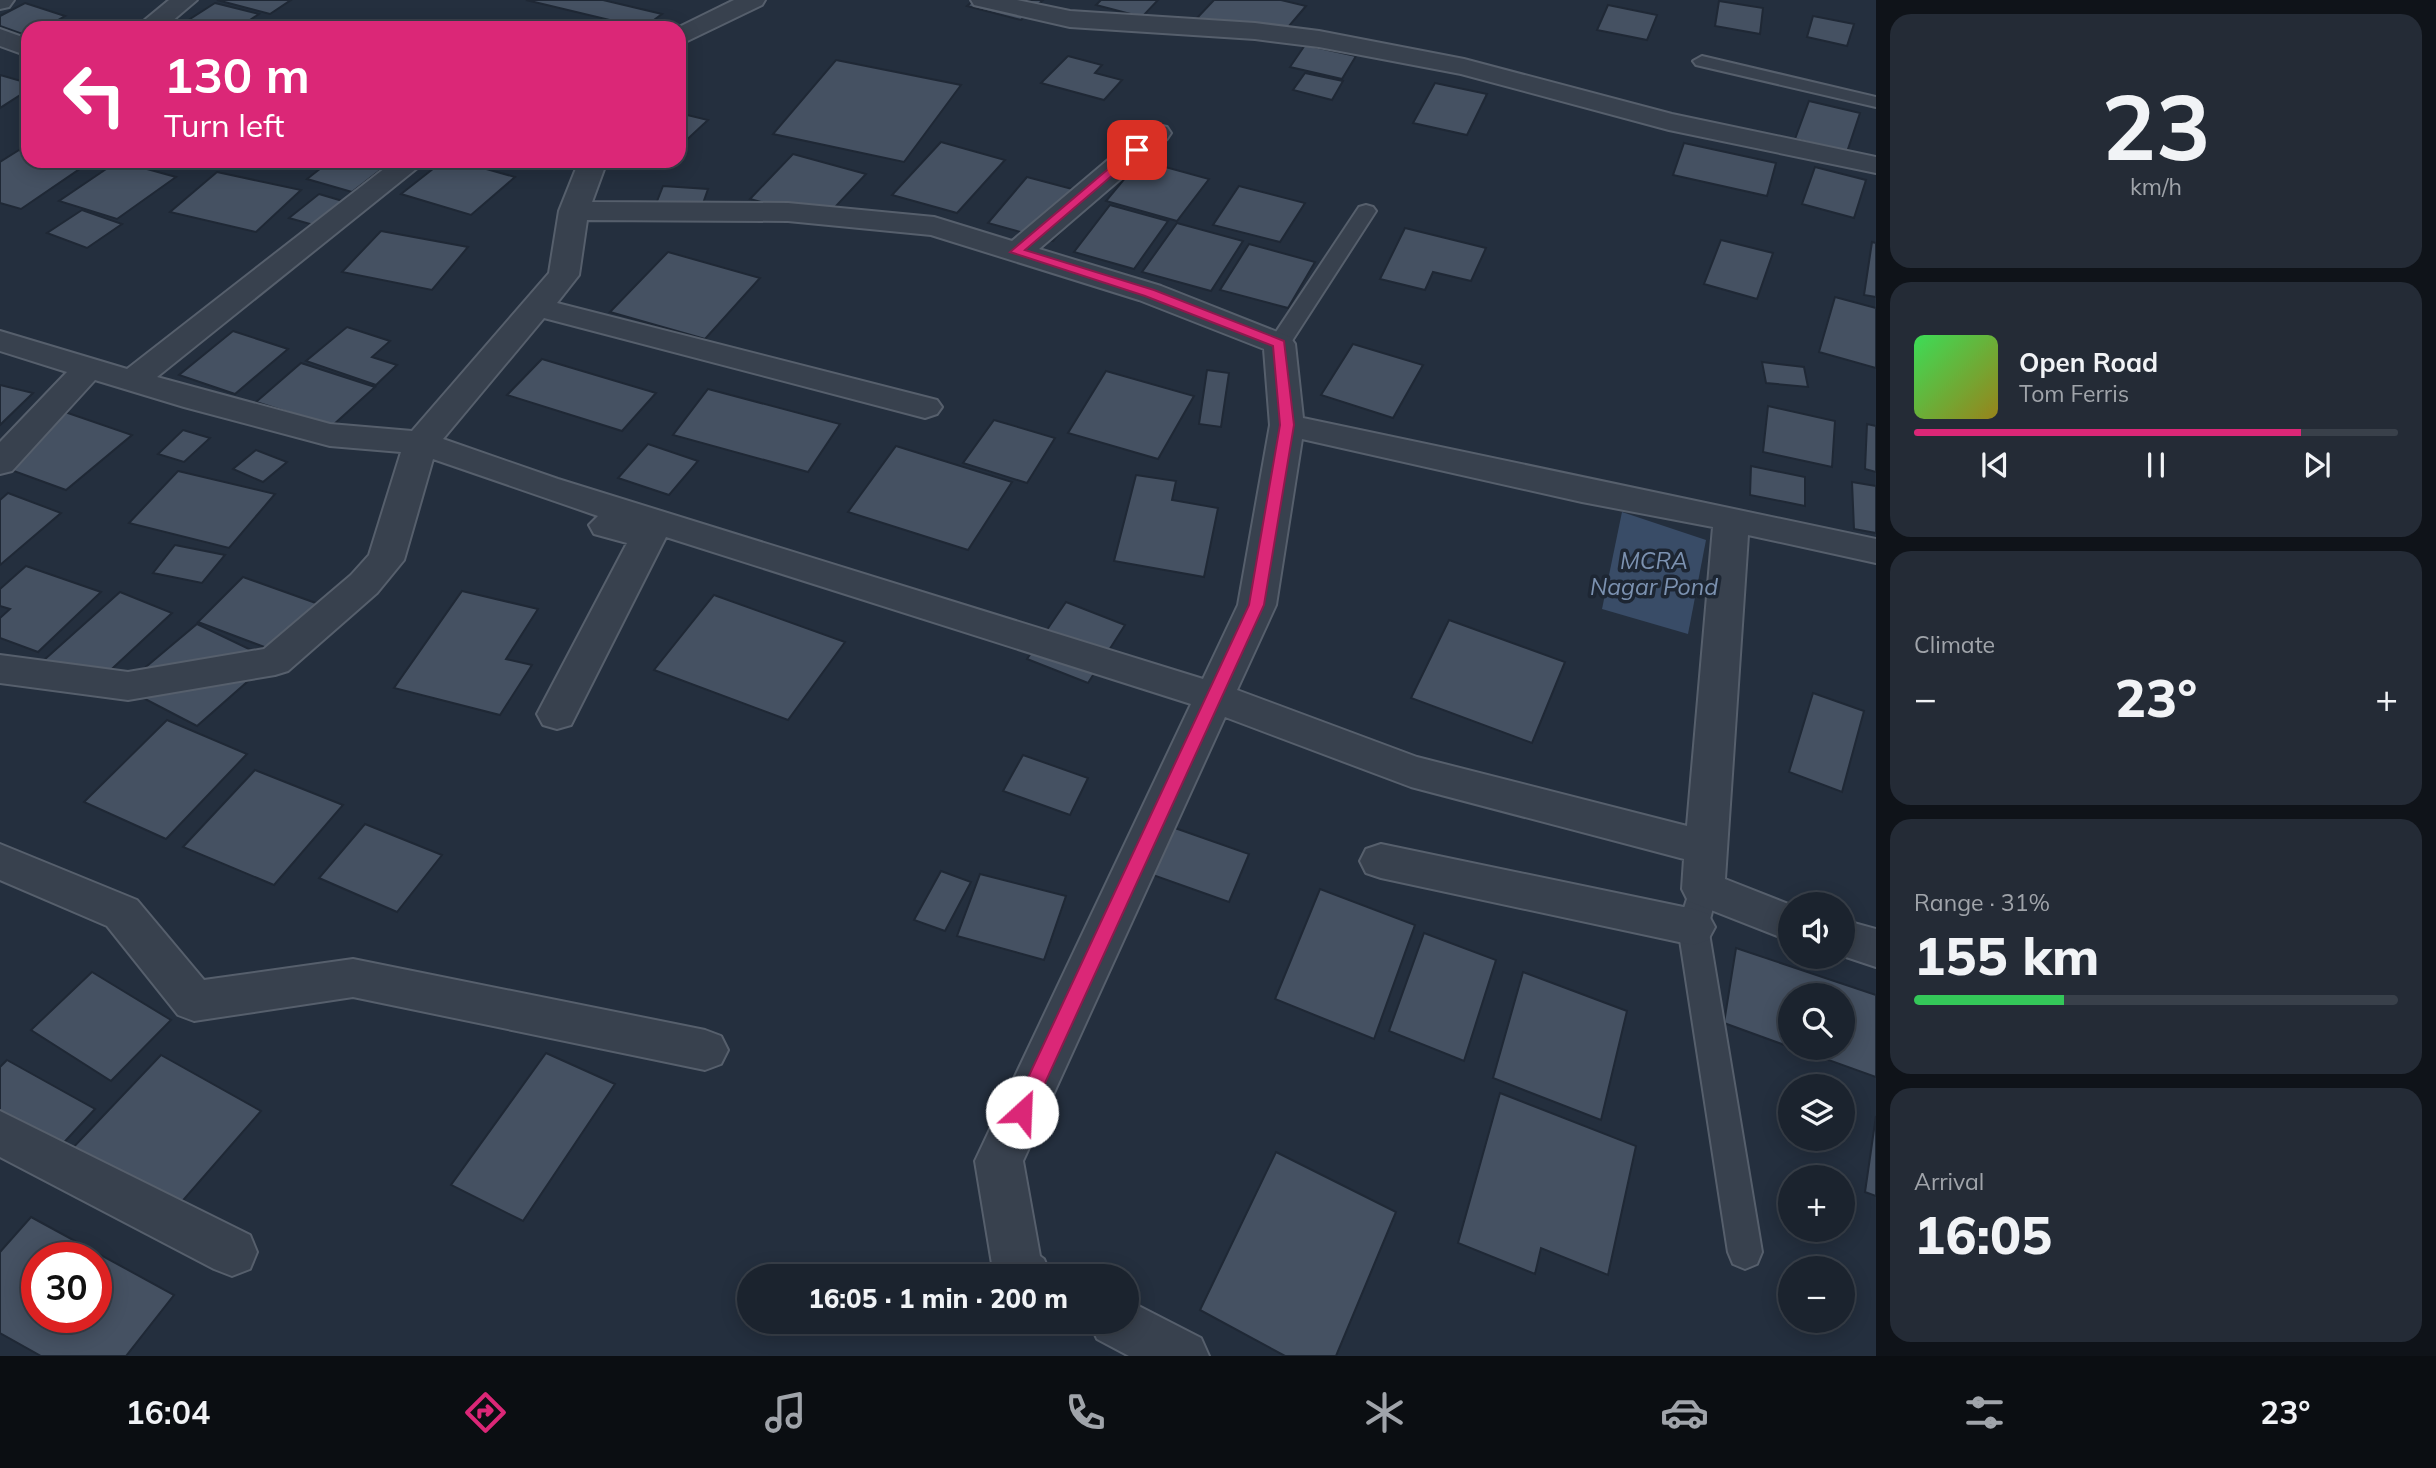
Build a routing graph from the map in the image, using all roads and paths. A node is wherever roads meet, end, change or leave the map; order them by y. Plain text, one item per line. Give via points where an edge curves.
1 (185, 0) edge
2 (753, 0) edge
3 (983, 0) edge
4 (157, 21) edge
5 (686, 34) edge
6 (0, 37) edge
7 (21, 45) edge
8 (1702, 61) dead end
9 (1876, 102) edge
10 (1157, 133) dead end
11 (1876, 165) edge
12 (403, 168) edge
13 (590, 168) edge
14 (574, 211) junction
15 (1366, 211) dead end
16 (1017, 252) junction
17 (530, 315) junction
18 (0, 341) edge
19 (1279, 344) junction
20 (678, 364) dead end
21 (89, 367) junction
22 (133, 380) junction
23 (925, 407) dead end
24 (1287, 425) junction
25 (417, 457) junction
26 (0, 463) edge
27 (1731, 519) junction
28 (1876, 551) edge
29 (0, 668) edge
30 (1214, 697) junction
31 (557, 714) dead end
32 (1707, 848) junction
33 (0, 861) edge
34 (1381, 861) dead end
35 (1698, 908) junction
36 (1778, 921) edge
37 (1855, 942) edge
38 (1876, 948) edge
39 (705, 1050) dead end
40 (0, 1133) edge
41 (232, 1252) dead end
42 (1745, 1252) dead end
43 (1016, 1264) edge
44 (1139, 1333) edge
45 (1183, 1356) edge

1 - 4 street
2 - 5 street
3 - 11 street via 1070,19 1319,39 1464,67 1669,122
6 - 7 street
8 - 9 lane
10 - 16 street
12 - 22 street
13 - 14 street
14 - 16 street via 788,212 934,226
14 - 17 street via 564,275
15 - 19 lane
16 - 19 street via 1150,293
17 - 20 street
17 - 23 street
17 - 25 street
18 - 21 street
19 - 24 street
21 - 22 street
21 - 26 street
22 - 25 street
24 - 27 street
24 - 30 street via 1257,605
25 - 29 street via 386,560 275,661 128,686
25 - 30 street via 547,487
25 - 31 street via 648,537
27 - 28 street
27 - 32 street
30 - 32 street via 1411,771
30 - 43 street via 999,1161
32 - 35 street
33 - 39 street via 122,913 194,1001 353,978
34 - 35 street
35 - 36 street
35 - 42 lane
37 - 38 street
40 - 41 street
44 - 45 street

